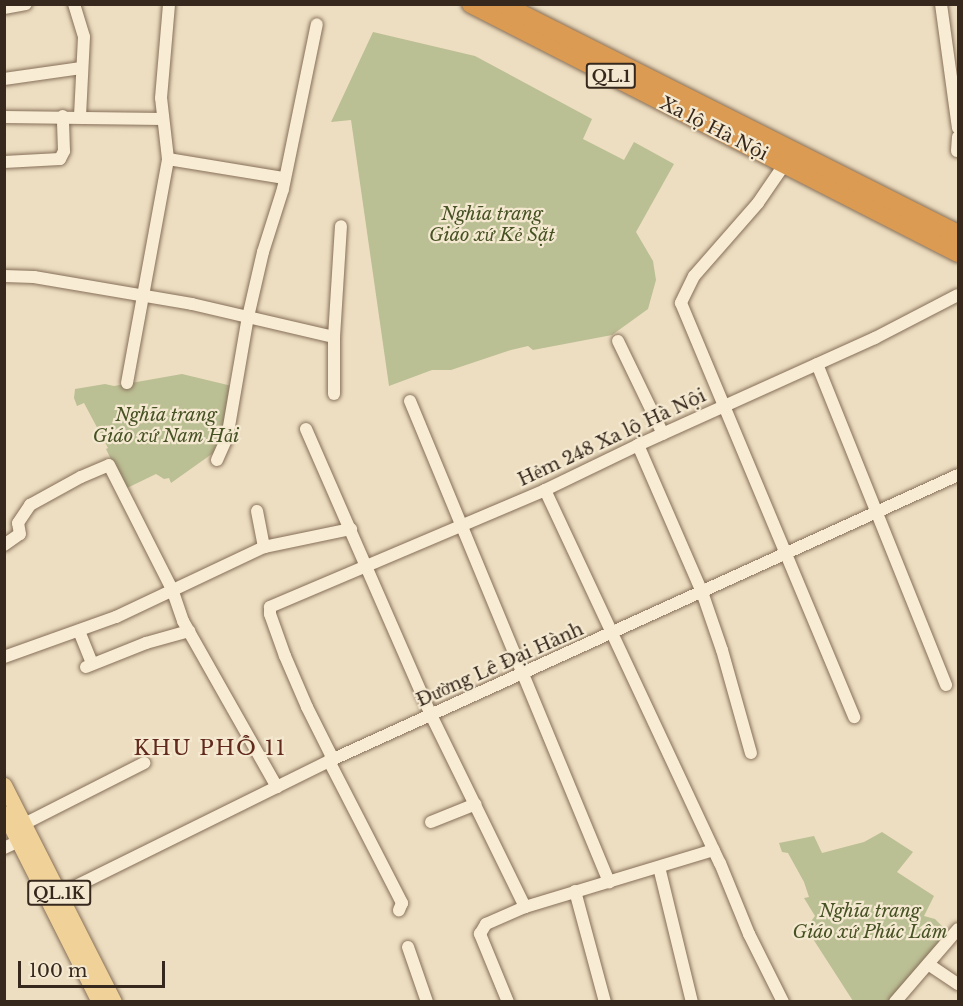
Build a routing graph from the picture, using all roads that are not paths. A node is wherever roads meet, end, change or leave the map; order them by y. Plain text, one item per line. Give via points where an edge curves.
1 (26, 4) edge
2 (74, 4) edge
3 (169, 4) edge
4 (471, 4) edge
5 (502, 4) edge
6 (941, 4) edge
7 (4, 8) edge
8 (317, 24) dead end
9 (81, 68) junction
10 (4, 79) edge
11 (63, 116) junction
12 (80, 116) junction
13 (4, 117) edge
14 (163, 119) junction
15 (958, 128) edge
16 (958, 137) edge
17 (756, 141) junction
18 (957, 151) dead end
19 (788, 158) junction
20 (168, 159) junction
21 (4, 162) edge
22 (284, 178) junction
23 (340, 226) dead end
24 (958, 234) edge
25 (958, 253) edge
26 (4, 276) edge
27 (958, 295) edge
28 (143, 296) junction
29 (248, 317) junction
30 (334, 337) junction
31 (618, 341) dead end
32 (817, 364) junction
33 (127, 383) dead end
34 (334, 394) dead end
35 (410, 401) dead end
36 (725, 405) junction
37 (306, 429) dead end
38 (663, 434) junction
39 (638, 445) junction
40 (217, 460) dead end
41 (958, 475) edge
42 (545, 490) junction
43 (257, 511) dead end
44 (877, 511) junction
45 (461, 524) junction
46 (351, 529) junction
47 (4, 545) edge
48 (264, 547) junction
49 (786, 553) junction
50 (365, 565) junction
51 (172, 589) junction
52 (702, 592) junction
53 (79, 631) junction
54 (189, 632) junction
55 (612, 634) junction
56 (4, 657) edge
57 (522, 675) junction
58 (946, 685) dead end
59 (431, 715) junction
60 (854, 717) dead end
61 (752, 753) dead end
62 (331, 760) junction
63 (144, 763) dead end
64 (4, 785) edge
65 (277, 787) junction
66 (476, 804) junction
67 (6, 817) edge
68 (431, 822) dead end
69 (24, 824) junction
70 (19, 841) junction
71 (4, 848) edge
72 (714, 850) junction
73 (659, 867) junction
74 (609, 882) junction
75 (575, 891) junction
76 (60, 894) junction
77 (525, 907) junction
78 (399, 910) dead end
79 (958, 929) edge
80 (408, 947) dead end
81 (928, 964) junction
82 (958, 984) edge
83 (424, 1001) edge
84 (99, 1002) edge
85 (114, 1002) edge
86 (508, 1002) edge
87 (605, 1002) edge
88 (692, 1002) edge
89 (783, 1002) edge
90 (896, 1002) edge

1 - 7 street
2 - 9 street via 84,37
3 - 14 street via 161,98
4 - 17 highway, Xa lộ Hà Nội / QL.1
5 - 17 highway, Xa lộ Hà Nội / QL.1
6 - 15 street
8 - 22 street
9 - 10 street
9 - 12 street
11 - 12 street
11 - 13 street
11 - 21 street via 64,151 60,159
12 - 14 street
14 - 20 street
16 - 18 street
17 - 19 highway, Xa lộ Hà Nội / QL.1
19 - 24 highway, Xa lộ Hà Nội / QL.1
19 - 25 highway, Xa lộ Hà Nội / QL.1
19 - 36 street via 758,203 694,276 681,300
20 - 22 street
20 - 28 street
22 - 29 street
23 - 30 street
26 - 28 street via 34,277
27 - 32 street, Hẻm 248 Xa lộ Hà Nội
28 - 29 street
28 - 33 street
29 - 30 street
29 - 40 street via 227,438
30 - 34 street
31 - 38 street
32 - 36 street, Hẻm 248 Xa lộ Hà Nội
32 - 44 street
35 - 45 street
36 - 38 street, Hẻm 248 Xa lộ Hà Nội
36 - 49 street
37 - 46 street
38 - 39 street, Hẻm 248 Xa lộ Hà Nội
39 - 42 street, Hẻm 248 Xa lộ Hà Nội
39 - 52 street
41 - 44 street, Đường Lê Đại Hành
42 - 45 street, Hẻm 248 Xa lộ Hà Nội
42 - 55 street
43 - 48 street
44 - 49 street, Đường Lê Đại Hành
44 - 58 street
45 - 50 street, Hẻm 248 Xa lộ Hà Nội
45 - 57 street
46 - 48 street
46 - 50 street
47 - 51 street via 20,534 18,523 30,505 110,465
48 - 51 street
49 - 52 street, Đường Lê Đại Hành
49 - 60 street
50 - 59 street
50 - 62 street, Hẻm 248 Xa lộ Hà Nội via 276,604 269,611
51 - 53 street
51 - 54 street
52 - 55 street, Đường Lê Đại Hành
52 - 61 street
53 - 54 street via 89,666 146,643
53 - 56 street
54 - 65 street
55 - 57 street, Đường Lê Đại Hành
55 - 72 street
57 - 59 street, Đường Lê Đại Hành
57 - 74 street
59 - 62 street, Đường Lê Đại Hành
59 - 66 street
62 - 65 street, Đường Lê Đại Hành
62 - 78 street via 402,903
63 - 69 street
64 - 69 main road, QL.1K
65 - 76 street, Đường Lê Đại Hành
66 - 68 street
66 - 77 street
67 - 70 main road, QL.1K
69 - 76 main road, QL.1K
70 - 71 street
70 - 84 main road, QL.1K
72 - 73 street
72 - 89 street
73 - 74 street
73 - 88 street
74 - 75 street
75 - 77 street
75 - 87 street
76 - 85 main road, QL.1K
77 - 86 street via 486,924 480,934
79 - 81 street
80 - 83 street
81 - 82 street
81 - 90 street

